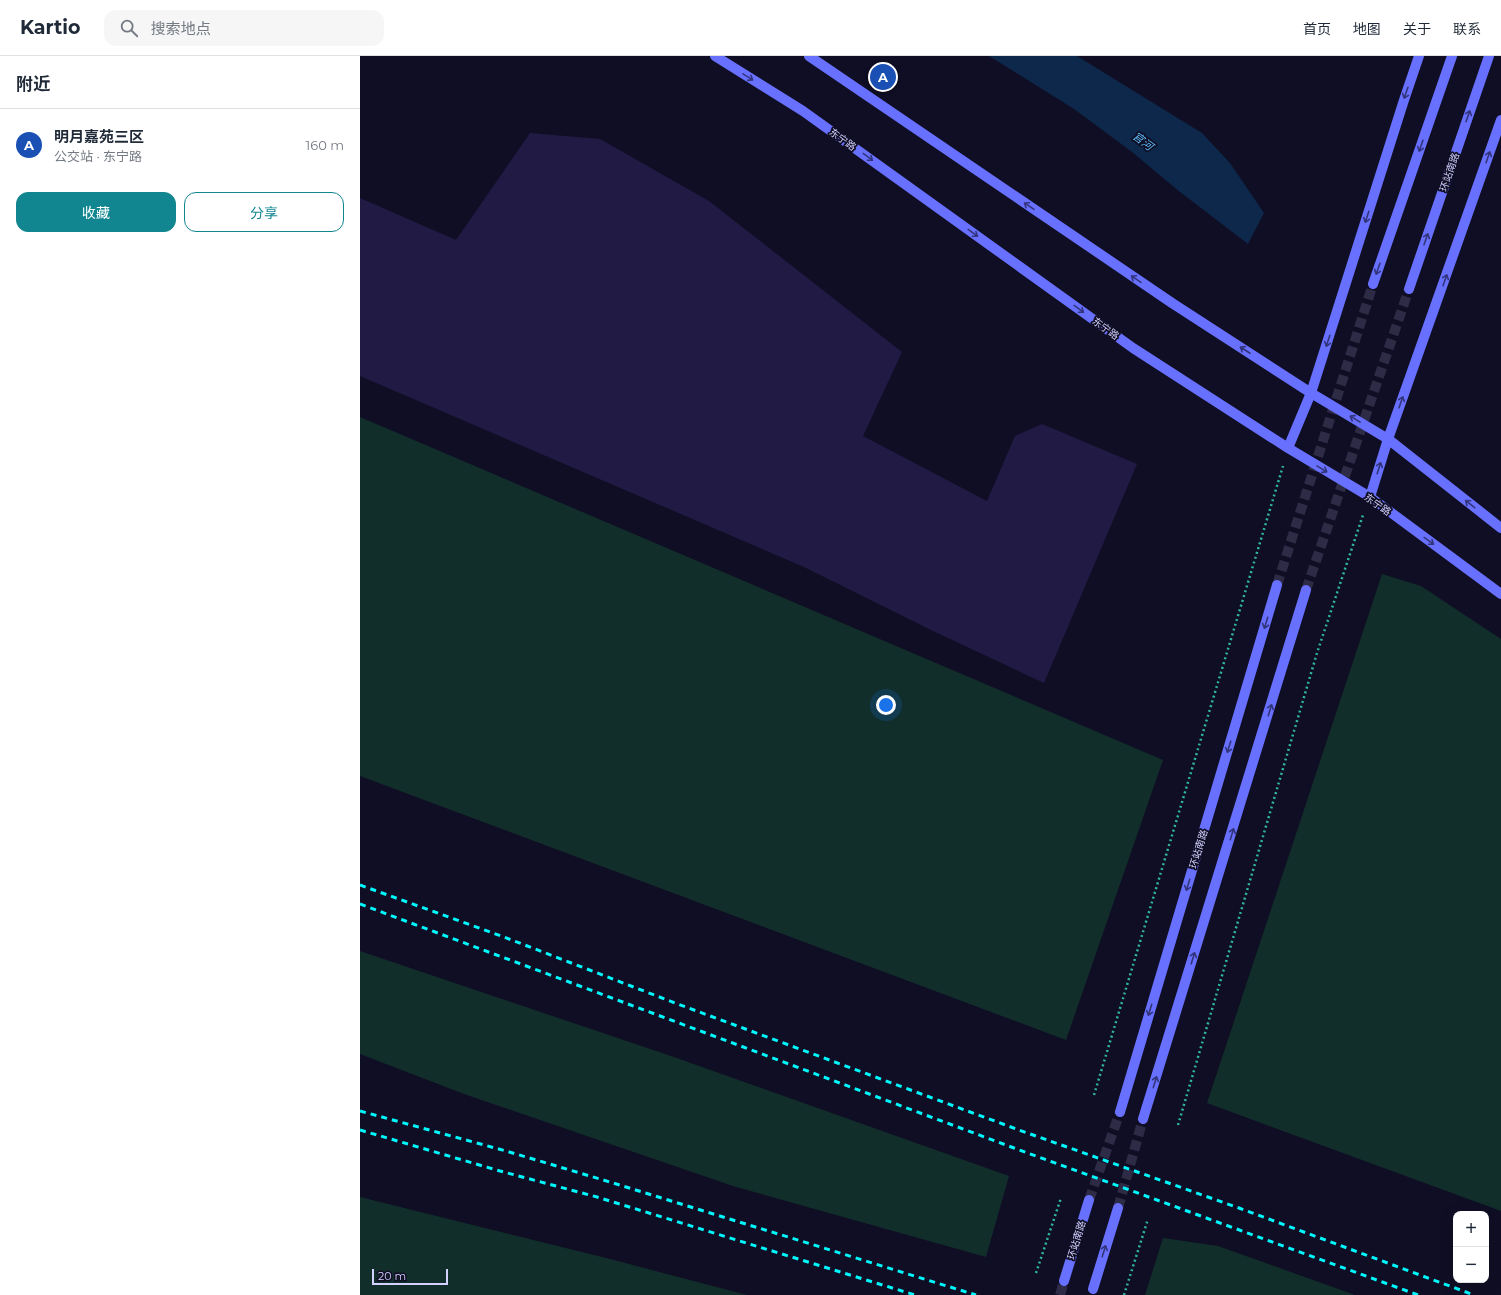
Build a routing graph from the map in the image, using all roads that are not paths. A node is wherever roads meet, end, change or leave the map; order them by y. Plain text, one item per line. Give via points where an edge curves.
1 (715, 56) edge
2 (809, 56) edge
3 (1419, 56) edge
4 (1452, 56) edge
5 (1488, 56) edge
6 (1501, 120) edge
7 (1373, 284) tunnel mouth
8 (1409, 289) tunnel mouth
9 (1311, 393) junction
10 (1388, 439) junction
11 (1288, 448) junction
12 (1370, 497) junction
13 (1501, 528) edge
14 (1277, 585) tunnel mouth
15 (1306, 590) tunnel mouth
16 (1501, 594) edge
17 (1120, 1112) tunnel mouth
18 (1143, 1119) tunnel mouth
19 (1089, 1200) tunnel mouth
20 (1118, 1208) tunnel mouth
21 (1064, 1281) tunnel mouth
22 (1093, 1289) dead end

1 -> 11 main road, 东宁路 via 803,111 1133,348
9 -> 2 main road via 1172,303
3 -> 9 main road
4 -> 7 main road
8 -> 5 main road, 环站南路
10 -> 6 main road
10 -> 9 main road
9 - 11 main road
12 -> 10 main road
13 -> 10 main road
11 -> 12 main road, 东宁路
12 -> 16 main road, 东宁路
14 -> 17 main road, 环站南路
18 -> 15 main road
19 - 21 main road, 环站南路
22 -> 20 main road

